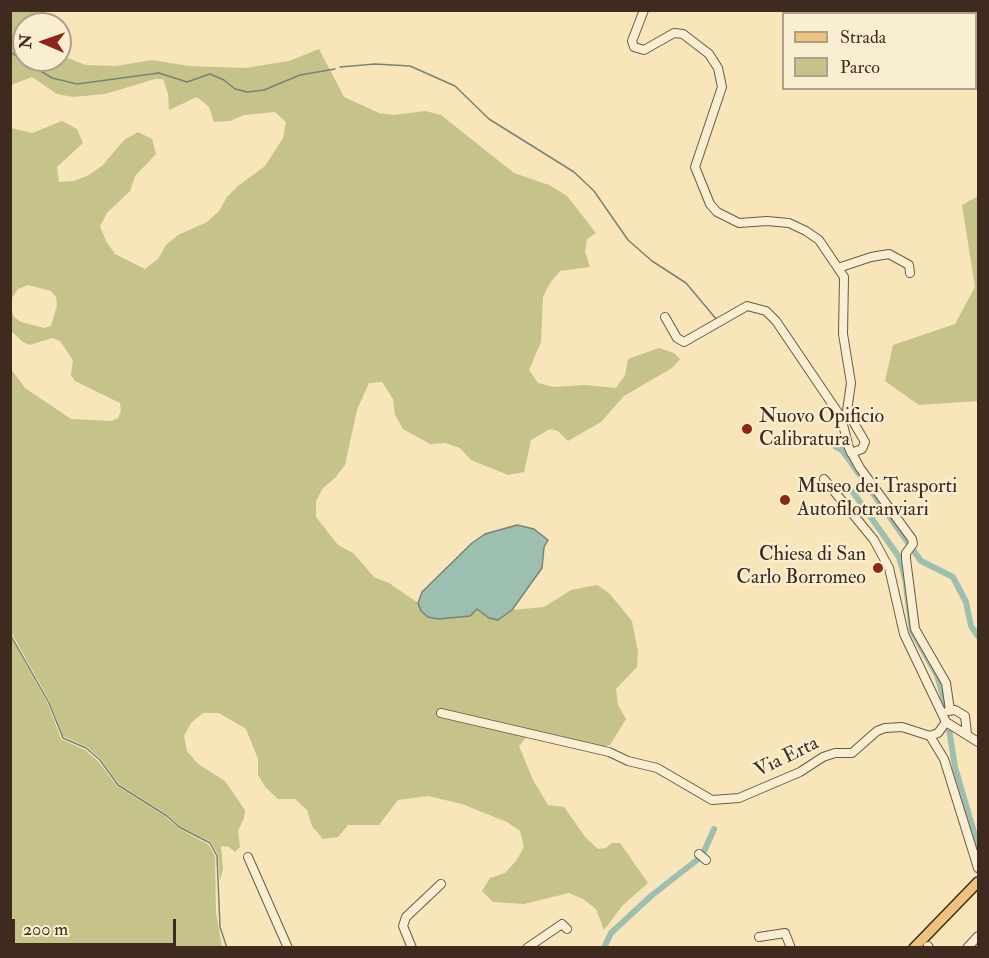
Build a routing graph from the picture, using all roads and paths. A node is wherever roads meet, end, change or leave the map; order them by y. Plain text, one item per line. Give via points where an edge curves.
1 (644, 10) edge
2 (838, 268) junction
3 (910, 273) dead end
4 (665, 317) dead end
5 (851, 453) junction
6 (824, 478) dead end
7 (950, 710) junction
8 (441, 713) dead end
9 (942, 714) junction
10 (946, 722) junction
11 (968, 734) junction
12 (930, 736) junction
13 (978, 742) edge
14 (699, 854) dead end
15 (248, 857) dead end
16 (706, 860) dead end
17 (978, 868) edge
18 (978, 883) edge
19 (441, 884) dead end
20 (567, 929) dead end
21 (978, 936) edge
22 (759, 937) dead end
23 (288, 948) edge
24 (412, 948) edge
25 (527, 948) edge
26 (791, 948) edge
27 (914, 948) edge
28 (967, 948) edge

1 - 2 street via 632,41 634,47 644,50 674,33 683,33 709,54 718,68 722,87 695,167 717,213 739,223 789,223 819,240
2 - 3 street via 889,254 909,265
2 - 5 street via 846,285 843,334 851,382 848,411 865,441 862,449
4 - 5 street via 676,338 686,342 747,306 766,311 841,417
5 - 7 street via 912,539 906,559 915,629 946,683
6 - 9 street via 852,509 884,559 904,634
7 - 9 street
7 - 11 street via 965,716
8 - 12 street, Via Erta via 609,752 657,768 712,800 739,798 800,772 823,757 852,753 885,728 902,727
9 - 10 street
10 - 11 street
10 - 12 street via 938,733
11 - 13 street
12 - 17 street via 944,759
14 - 16 street
15 - 23 street
18 - 27 main road
19 - 24 street via 406,917 403,926
20 - 25 street via 562,924
21 - 28 street
22 - 26 street via 785,933

